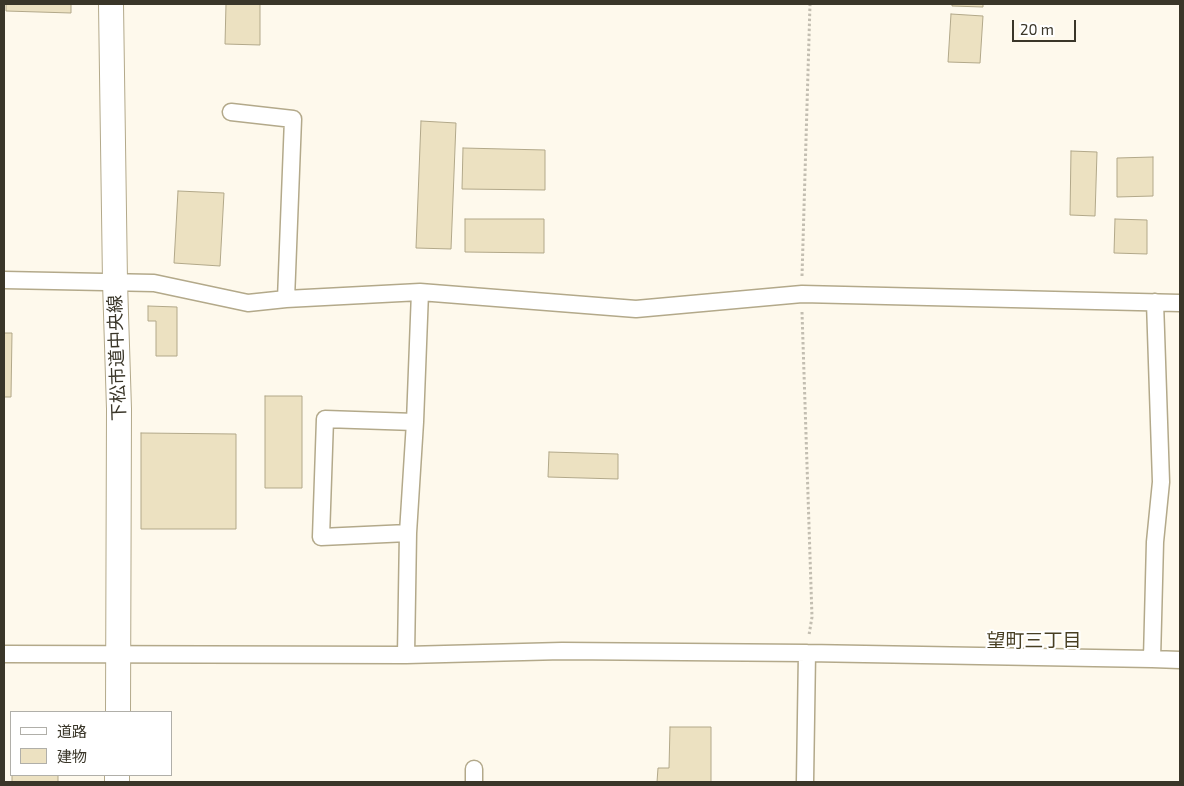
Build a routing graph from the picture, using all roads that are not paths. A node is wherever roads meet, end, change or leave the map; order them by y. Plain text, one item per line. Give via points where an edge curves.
1 (111, 4) edge
2 (231, 112) dead end
3 (4, 280) edge
4 (115, 282) junction
5 (420, 292) junction
6 (286, 299) junction
7 (1155, 302) junction
8 (1180, 303) edge
9 (415, 422) junction
10 (408, 533) junction
11 (807, 653) junction
12 (4, 654) edge
13 (118, 655) junction
14 (406, 655) junction
15 (1152, 659) junction
16 (1180, 660) edge
17 (118, 711) edge
18 (805, 782) edge

1 - 4 street, 下松市道中央線
2 - 6 street via 293,119
3 - 4 street
4 - 6 street via 154,283 248,303
4 - 13 street, 下松市道中央線 via 119,409
5 - 6 street
5 - 7 street via 636,309 802,294
5 - 9 street
7 - 8 street
7 - 15 street via 1162,482 1155,542
9 - 10 street
9 - 10 street via 325,419 321,537
10 - 14 street
11 - 14 street via 562,651
11 - 15 street
11 - 18 street
12 - 13 street
13 - 14 street
13 - 17 street, 下松市道中央線
15 - 16 street

